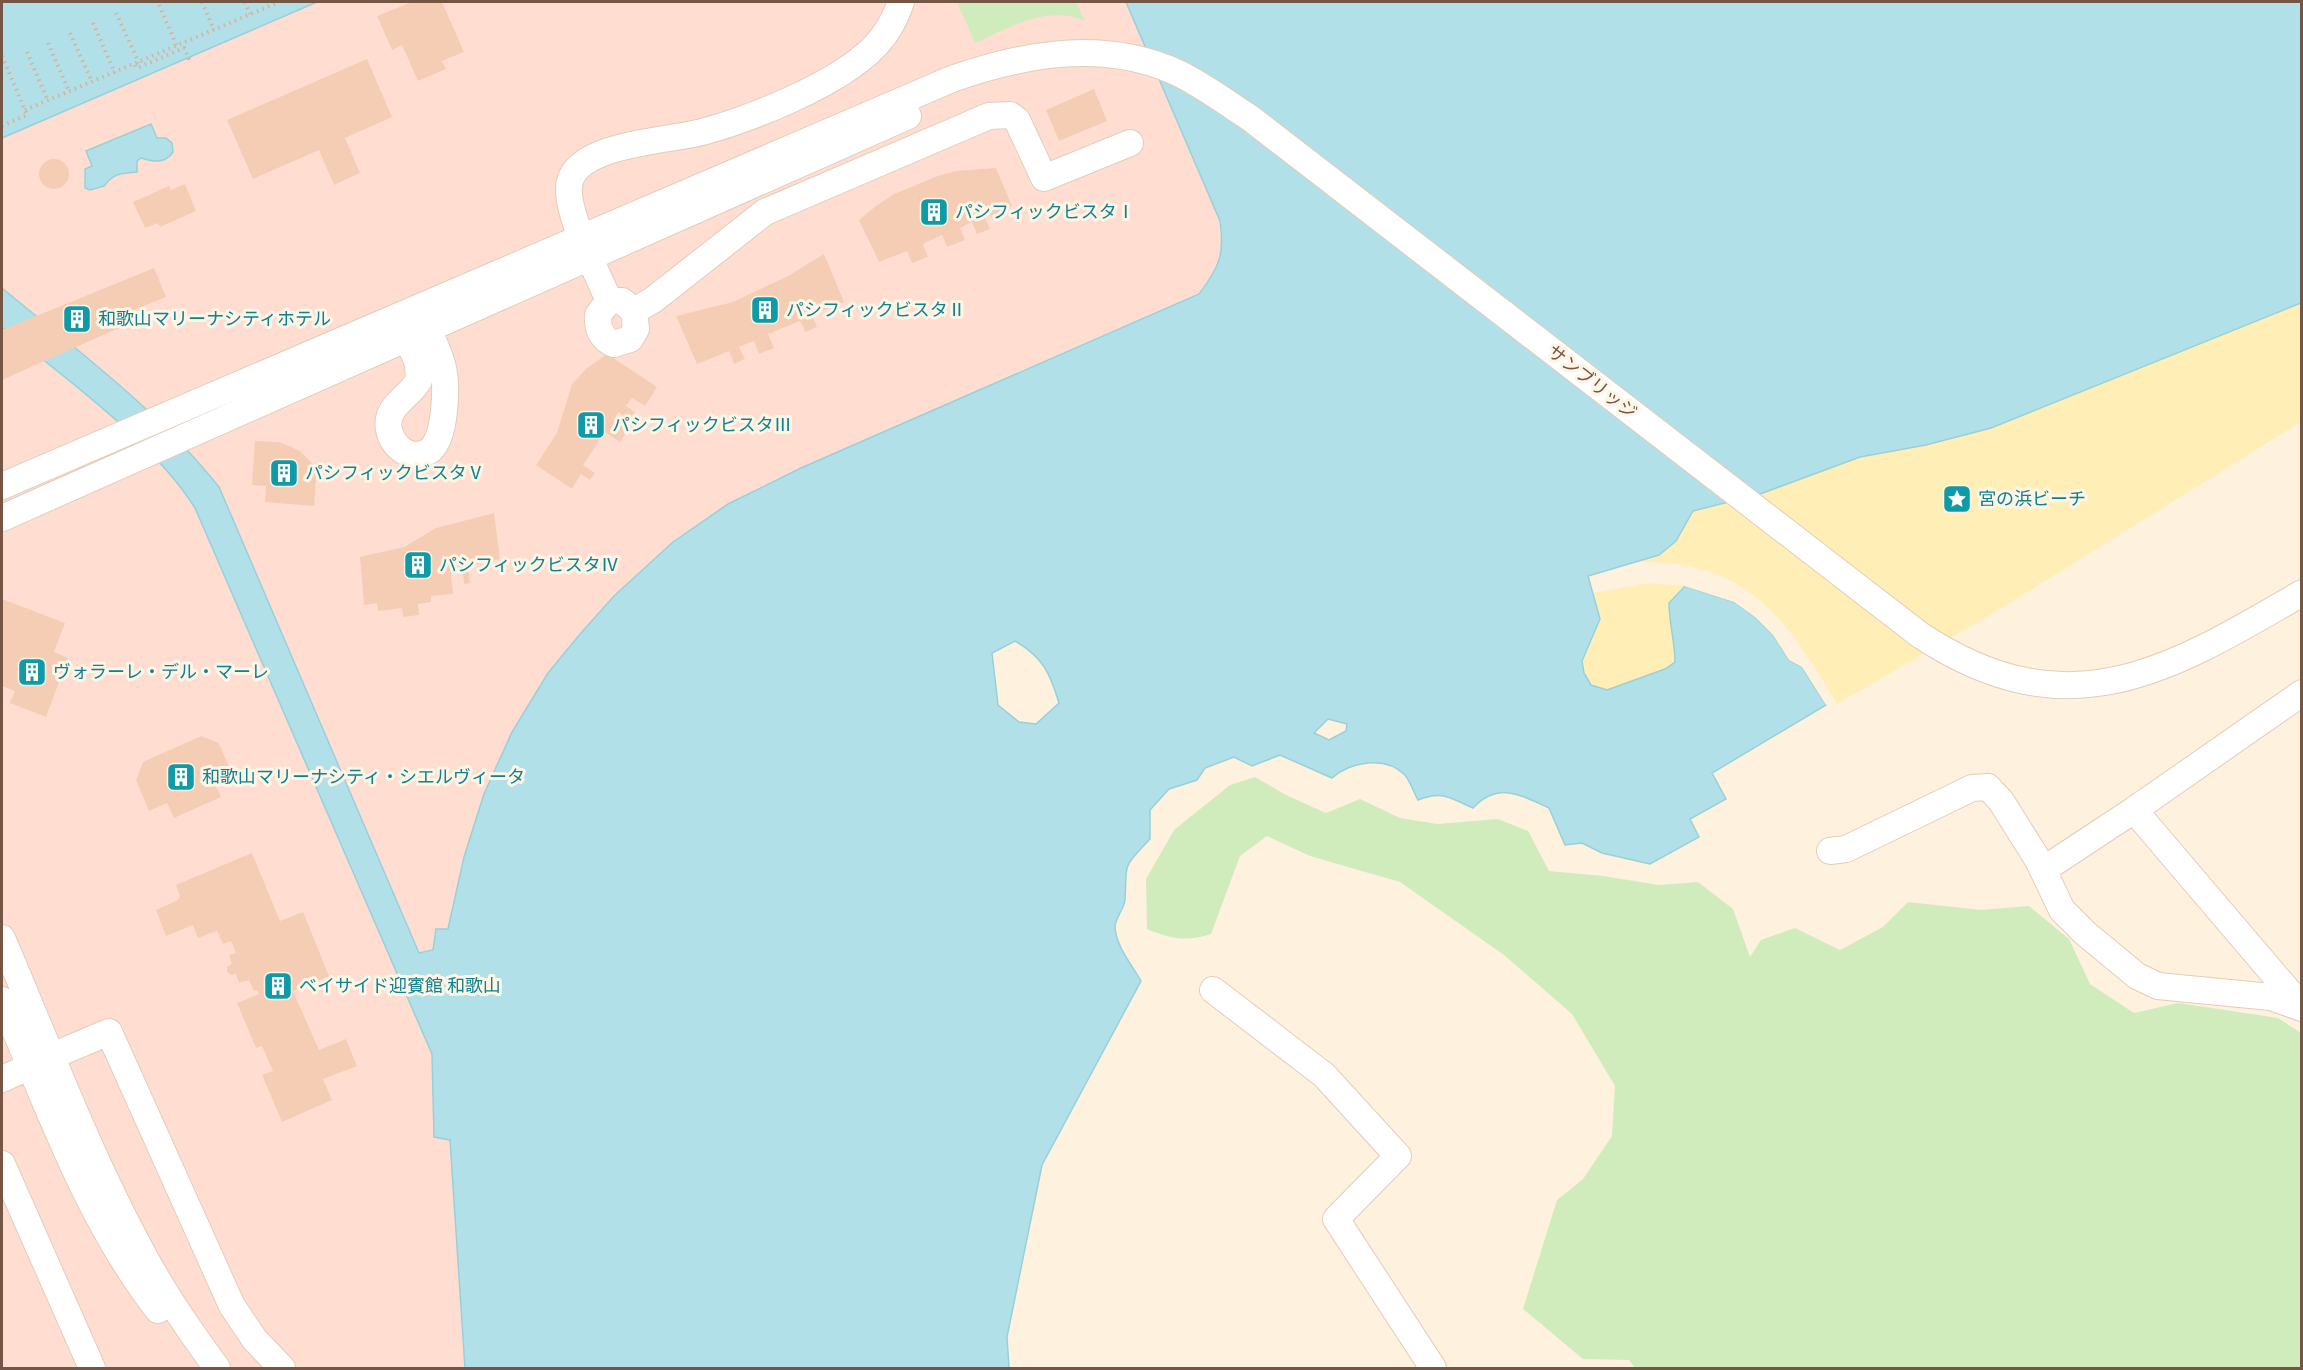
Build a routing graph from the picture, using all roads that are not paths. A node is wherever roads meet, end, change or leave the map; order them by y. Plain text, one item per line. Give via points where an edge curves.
1 (901, 2) edge
2 (1130, 143) dead end
3 (587, 246) junction
4 (609, 301) junction
5 (634, 311) junction
6 (412, 323) junction
7 (2, 486) edge
8 (2, 518) edge
9 (2301, 593) edge
10 (2301, 693) edge
11 (2134, 810) junction
12 (1830, 851) dead end
13 (2043, 870) junction
14 (2, 938) edge
15 (1213, 990) dead end
16 (2, 1000) edge
17 (2301, 1008) edge
18 (41, 1061) junction
19 (2, 1079) edge
20 (2, 1164) edge
21 (92, 1368) edge
22 (206, 1368) edge
23 (217, 1368) edge
24 (282, 1368) edge
25 (1433, 1368) edge

1 - 3 street via 875,46 828,80 728,124 616,149 579,166 569,183 568,201
2 - 5 street via 1044,178 1017,120 1010,115 989,116 765,212
3 - 4 street
3 - 6 street
3 - 9 street, サンブリッジ via 1017,67 1079,52 1143,61 1178,74 1250,118 1920,635 1968,664 2024,682 2055,687 2112,682 2204,649
4 - 5 street via 622,301
4 - 5 street via 600,310 598,320 601,333 610,342 620,343 633,335 637,324
6 - 7 street
6 - 8 street
10 - 11 street
11 - 13 street
11 - 17 street
12 - 13 street via 1846,849 1981,785 1994,792
13 - 17 street via 2062,910 2137,976 2158,986 2271,997
14 - 18 street
15 - 25 street via 1324,1075 1398,1156 1336,1219
16 - 18 street
18 - 19 street
18 - 22 street via 90,1199 112,1242 151,1301
18 - 23 street via 139,1246 182,1319
18 - 24 street via 109,1032 232,1306 255,1340
20 - 21 street

